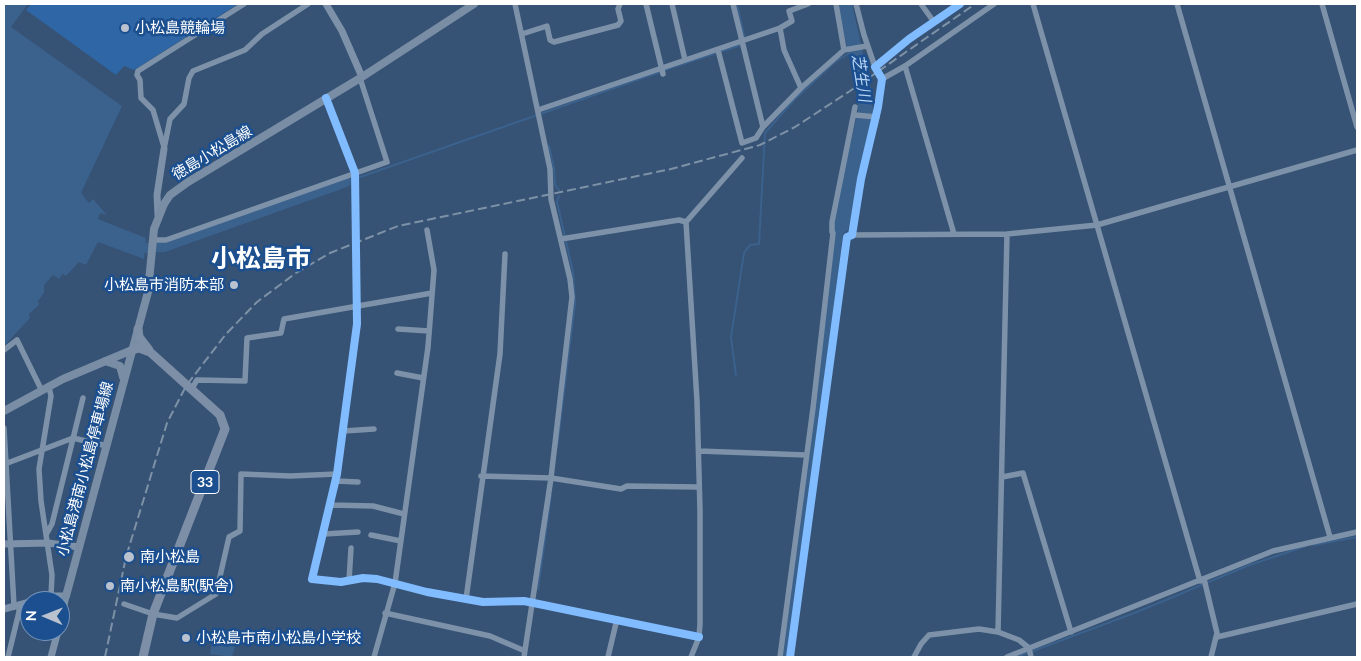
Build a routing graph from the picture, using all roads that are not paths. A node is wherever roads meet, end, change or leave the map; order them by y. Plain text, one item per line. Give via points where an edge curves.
1 (244, 4) edge
2 (308, 4) edge
3 (328, 4) edge
4 (474, 4) edge
5 (515, 4) edge
6 (620, 4) edge
7 (646, 4) edge
8 (672, 4) edge
9 (733, 4) edge
10 (808, 4) edge
11 (836, 4) edge
12 (856, 4) edge
13 (922, 4) edge
14 (994, 4) edge
15 (1032, 4) edge
16 (1177, 4) edge
17 (1322, 4) edge
18 (934, 22) dead end
19 (780, 28) junction
20 (522, 34) junction
21 (744, 41) junction
22 (866, 46) junction
23 (845, 50) junction
24 (718, 51) junction
25 (688, 61) junction
26 (905, 66) junction
27 (662, 71) junction
28 (361, 78) junction
29 (882, 79) junction
30 (801, 88) junction
31 (326, 98) junction
32 (855, 107) dead end
33 (538, 113) junction
34 (856, 115) junction
35 (876, 117) junction
36 (763, 127) junction
37 (1357, 127) edge
38 (164, 149) junction
39 (1357, 150) edge
40 (742, 158) dead end
41 (355, 174) junction
42 (1230, 187) junction
43 (158, 215) junction
44 (686, 222) junction
45 (1097, 225) junction
46 (427, 230) dead end
47 (954, 234) junction
48 (1007, 234) junction
49 (852, 235) junction
50 (564, 239) junction
51 (153, 241) junction
52 (505, 254) dead end
53 (432, 292) junction
54 (358, 305) junction
55 (138, 329) junction
56 (398, 329) dead end
57 (429, 331) junction
58 (4, 350) edge
59 (132, 350) junction
60 (150, 352) junction
61 (104, 361) junction
62 (397, 373) dead end
63 (423, 378) junction
64 (123, 382) junction
65 (46, 389) junction
66 (191, 390) junction
67 (83, 398) dead end
68 (4, 411) edge
69 (4, 428) edge
70 (374, 429) dead end
71 (344, 430) junction
72 (73, 438) junction
73 (107, 446) junction
74 (41, 451) junction
75 (699, 451) junction
76 (806, 456) junction
77 (5, 464) edge
78 (481, 476) junction
79 (336, 477) junction
80 (1002, 477) junction
81 (552, 479) junction
82 (358, 482) dead end
83 (698, 488) junction
84 (330, 505) junction
85 (404, 514) junction
86 (358, 532) dead end
87 (1357, 532) edge
88 (47, 533) junction
89 (324, 534) junction
90 (371, 534) dead end
91 (1330, 537) junction
92 (400, 540) junction
93 (48, 543) junction
94 (7, 544) edge
95 (79, 548) junction
96 (351, 548) dead end
97 (348, 581) junction
98 (1204, 582) junction
99 (395, 584) junction
100 (51, 591) edge
101 (67, 591) edge
102 (466, 599) junction
103 (533, 603) junction
104 (124, 604) dead end
105 (1357, 604) edge
106 (20, 605) edge
107 (16, 606) junction
108 (4, 609) edge
109 (385, 613) junction
110 (153, 614) junction
111 (617, 619) junction
112 (998, 632) junction
113 (1070, 632) junction
114 (699, 637) junction
115 (1217, 637) junction
116 (55, 641) edge
117 (1030, 653) edge
118 (525, 654) edge
119 (8, 657) edge
120 (51, 657) edge
121 (143, 657) edge
122 (374, 657) edge
123 (608, 657) edge
124 (691, 657) edge
125 (780, 657) edge
126 (790, 657) edge
127 (914, 657) edge
128 (1007, 657) edge
129 (1211, 657) edge

1 - 38 street via 138,71 141,98 153,110
2 - 38 street via 262,34 245,50 193,71 184,104 170,119
3 - 28 street
4 - 28 main road, 徳島小松島線
5 - 20 street
6 - 20 street via 621,21 618,25 554,42 550,40 547,26
7 - 27 street
8 - 25 street
9 - 21 street
10 - 19 street via 790,11 792,21
11 - 23 street
12 - 22 street
13 - 18 street
14 - 26 street
15 - 45 street
16 - 42 street
17 - 37 street
19 - 21 street
19 - 30 street via 784,50
20 - 33 street
21 - 24 street
21 - 36 street
22 - 23 street
22 - 29 street
23 - 30 street
24 - 25 street
24 - 36 street via 742,143 756,138
25 - 27 street
26 - 29 street
26 - 47 street
27 - 33 street
28 - 31 main road, 徳島小松島線
28 - 41 street via 387,162
29 - 35 street
30 - 36 street
31 - 41 street
31 - 43 main road, 徳島小松島線 via 188,182 170,196
32 - 34 street
33 - 50 street via 550,169 551,199
34 - 35 street
34 - 76 street via 832,222 834,233
35 - 49 street via 860,179
38 - 43 street via 157,196
39 - 42 street
40 - 44 street
41 - 51 street via 166,240
41 - 54 street
42 - 45 street
42 - 91 street
43 - 51 main road, 徳島小松島線
44 - 50 street via 679,220
44 - 75 street
45 - 48 street
45 - 98 street
46 - 53 street via 434,270
47 - 48 street
47 - 49 street
48 - 80 street
49 - 126 street via 847,237
50 - 81 street via 572,297
51 - 55 main road, 徳島小松島線 via 148,292
52 - 78 street via 500,354
53 - 54 street
53 - 57 street
54 - 66 street via 284,319 281,333 249,336 246,341 246,381 197,380
54 - 71 street
55 - 59 main road, 徳島小松島線
55 - 60 main road, 33 via 142,343
56 - 57 street
57 - 63 street
58 - 65 street via 17,340
59 - 60 main road via 139,348
59 - 61 main road
59 - 64 main road, 小松島港南小松島停車場線
60 - 66 main road, 33
61 - 64 main road via 120,366
61 - 65 main road
62 - 63 street
63 - 85 street
64 - 73 main road, 小松島港南小松島停車場線
65 - 68 main road
65 - 74 street via 51,396
66 - 110 main road, 33 via 220,415 225,429
67 - 72 street
69 - 77 street
70 - 71 street
71 - 79 street
72 - 73 street
72 - 74 street
72 - 88 street
73 - 95 main road, 小松島港南小松島停車場線
74 - 77 street
74 - 88 street via 41,501
75 - 76 street
75 - 83 street
76 - 125 street
77 - 94 street
78 - 81 street
78 - 102 street
79 - 82 street
79 - 84 street
79 - 110 street via 241,474 240,531 229,537 216,594 176,618
80 - 112 street
80 - 113 street via 1023,473
81 - 83 street via 621,489 627,486
81 - 103 street
83 - 114 street
84 - 85 street via 373,506
84 - 89 street
85 - 92 street
86 - 89 street
87 - 91 street
88 - 93 street
89 - 97 street via 312,579
90 - 92 street
91 - 98 street via 1273,551
92 - 99 street
93 - 94 street
93 - 95 street
93 - 100 street
94 - 107 street
95 - 101 main road, 小松島港南小松島停車場線
96 - 97 street
97 - 99 street via 370,579
98 - 113 street
98 - 115 street
99 - 102 street
99 - 109 street
102 - 103 street via 496,604
103 - 111 street
103 - 118 street
104 - 110 street
105 - 115 street
106 - 107 street
107 - 108 street
107 - 119 street via 19,612
109 - 118 street via 490,636
109 - 122 street
110 - 121 main road, 33
111 - 114 street
111 - 123 street
112 - 117 street via 1019,640
112 - 127 street via 979,629 929,635
113 - 117 street
114 - 124 street
115 - 129 street
116 - 120 street
117 - 128 street

